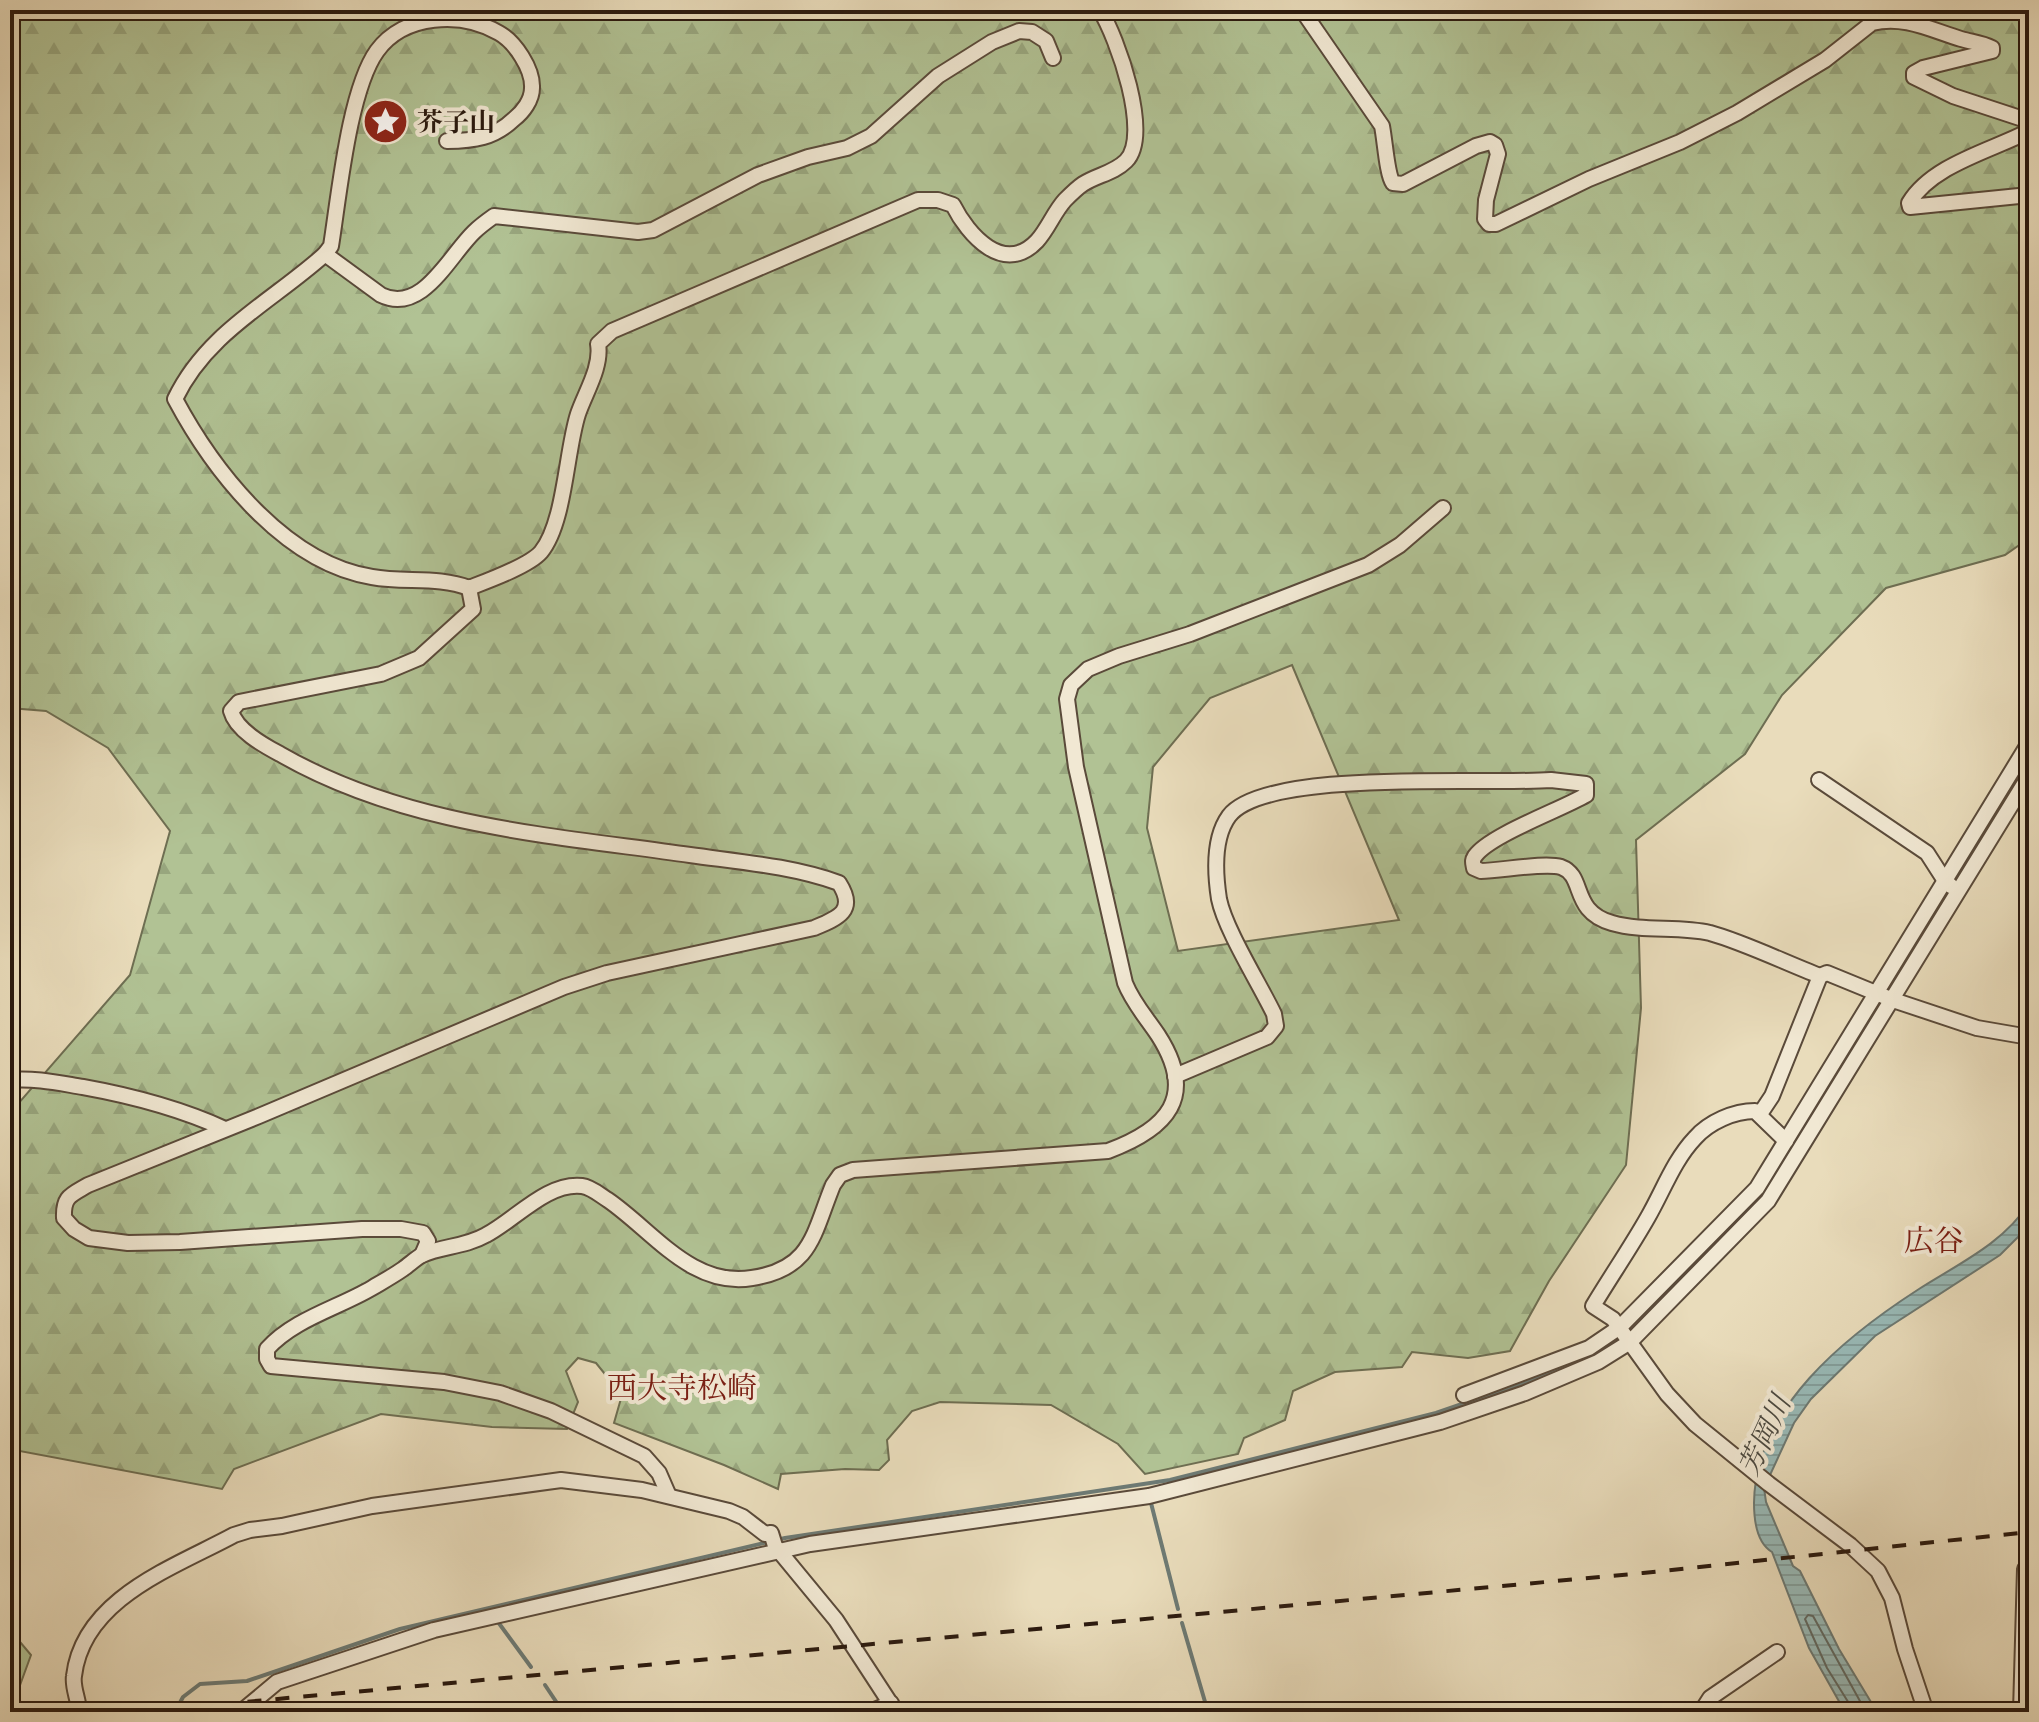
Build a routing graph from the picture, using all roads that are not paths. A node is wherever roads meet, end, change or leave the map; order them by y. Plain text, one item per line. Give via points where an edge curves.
1 (1100, 10) edge
2 (1302, 10) edge
3 (1053, 58) dead end
4 (2029, 121) edge
5 (2029, 128) edge
6 (447, 141) dead end
7 (2029, 195) edge
8 (325, 254) junction
9 (1443, 508) dead end
10 (469, 588) junction
11 (2029, 743) edge
12 (2029, 776) edge
13 (1819, 780) dead end
14 (1952, 885) junction
15 (1820, 976) junction
16 (1884, 995) junction
17 (2029, 1037) edge
18 (1175, 1076) junction
19 (10, 1080) edge
20 (1760, 1114) junction
21 (225, 1129) junction
22 (1786, 1141) junction
23 (422, 1255) junction
24 (1624, 1333) junction
25 (1464, 1395) dead end
26 (669, 1496) junction
27 (775, 1544) junction
28 (2025, 1569) dead end
29 (1777, 1652) dead end
30 (893, 1708) edge
31 (79, 1712) edge
32 (241, 1712) edge
33 (870, 1712) edge
34 (1701, 1712) edge
35 (1926, 1712) edge
36 (2021, 1712) edge

1 - 10 street via 1121,54 1136,127 1127,160 1083,184 1024,251 999,253 987,248 953,205 918,200 612,331 598,344 600,354 578,416 561,502 542,552
2 - 4 street via 1382,126 1393,183 1403,184 1476,146 1495,145 1498,154 1486,200 1489,224 1737,113 1882,21 1922,25 1992,48 1923,68 1914,77
3 - 8 street via 1046,41 1032,32 1019,31 992,42 938,76 871,136 758,175 653,230 494,216 425,289 404,300 381,295
5 - 7 street via 1946,170 1909,203 1929,207
6 - 8 street via 483,139 502,130 519,115 533,88 521,57 500,34 480,25 434,18 396,34 372,59 355,105 331,246
8 - 10 street via 210,348 175,399 231,486 308,555 374,578 422,579
9 - 18 street via 1368,565 1119,656 1088,669 1071,685 1067,699 1076,767 1125,983 1168,1053
10 - 21 street via 473,609 419,658 381,674 239,702 231,711 233,718 310,771 422,813 770,866 839,883 847,896 843,912 814,928 564,987
11 - 14 street
12 - 14 street
13 - 14 street via 1927,853
14 - 16 street
15 - 16 street via 1834,974
15 - 18 street via 1710,933 1614,924 1594,916 1571,874 1562,868 1474,868 1476,854 1586,795 1586,784 1551,780 1315,786 1241,805 1225,822 1218,842 1225,919 1276,1026 1267,1037
15 - 20 street
16 - 17 street via 1977,1028
16 - 22 street
16 - 24 street via 1768,1201
18 - 23 street via 1174,1101 1161,1123 1108,1151 880,1166 840,1175 800,1260 768,1276 735,1281 695,1269 624,1211 578,1185 543,1197 470,1243
19 - 21 street via 36,1078 125,1095 182,1110
20 - 22 street
20 - 24 street via 1745,1111 1716,1121 1691,1143 1593,1306
21 - 23 street via 71,1194 63,1204 64,1218 89,1238 128,1243 401,1229 423,1233 428,1241
22 - 24 street via 1757,1188
23 - 26 street via 275,1340 267,1349 271,1366 444,1382 500,1393 644,1456
24 - 25 street
24 - 27 street via 1598,1362 1525,1393 1380,1439 1149,1496
24 - 35 street via 1681,1410 1878,1571 1892,1598
26 - 27 street via 743,1517 771,1533
26 - 31 street via 561,1480 372,1506 234,1535 136,1588 108,1611 76,1664
27 - 30 street via 836,1620
27 - 32 street via 434,1630 277,1682
28 - 36 street
29 - 34 street via 1710,1698
30 - 33 street

